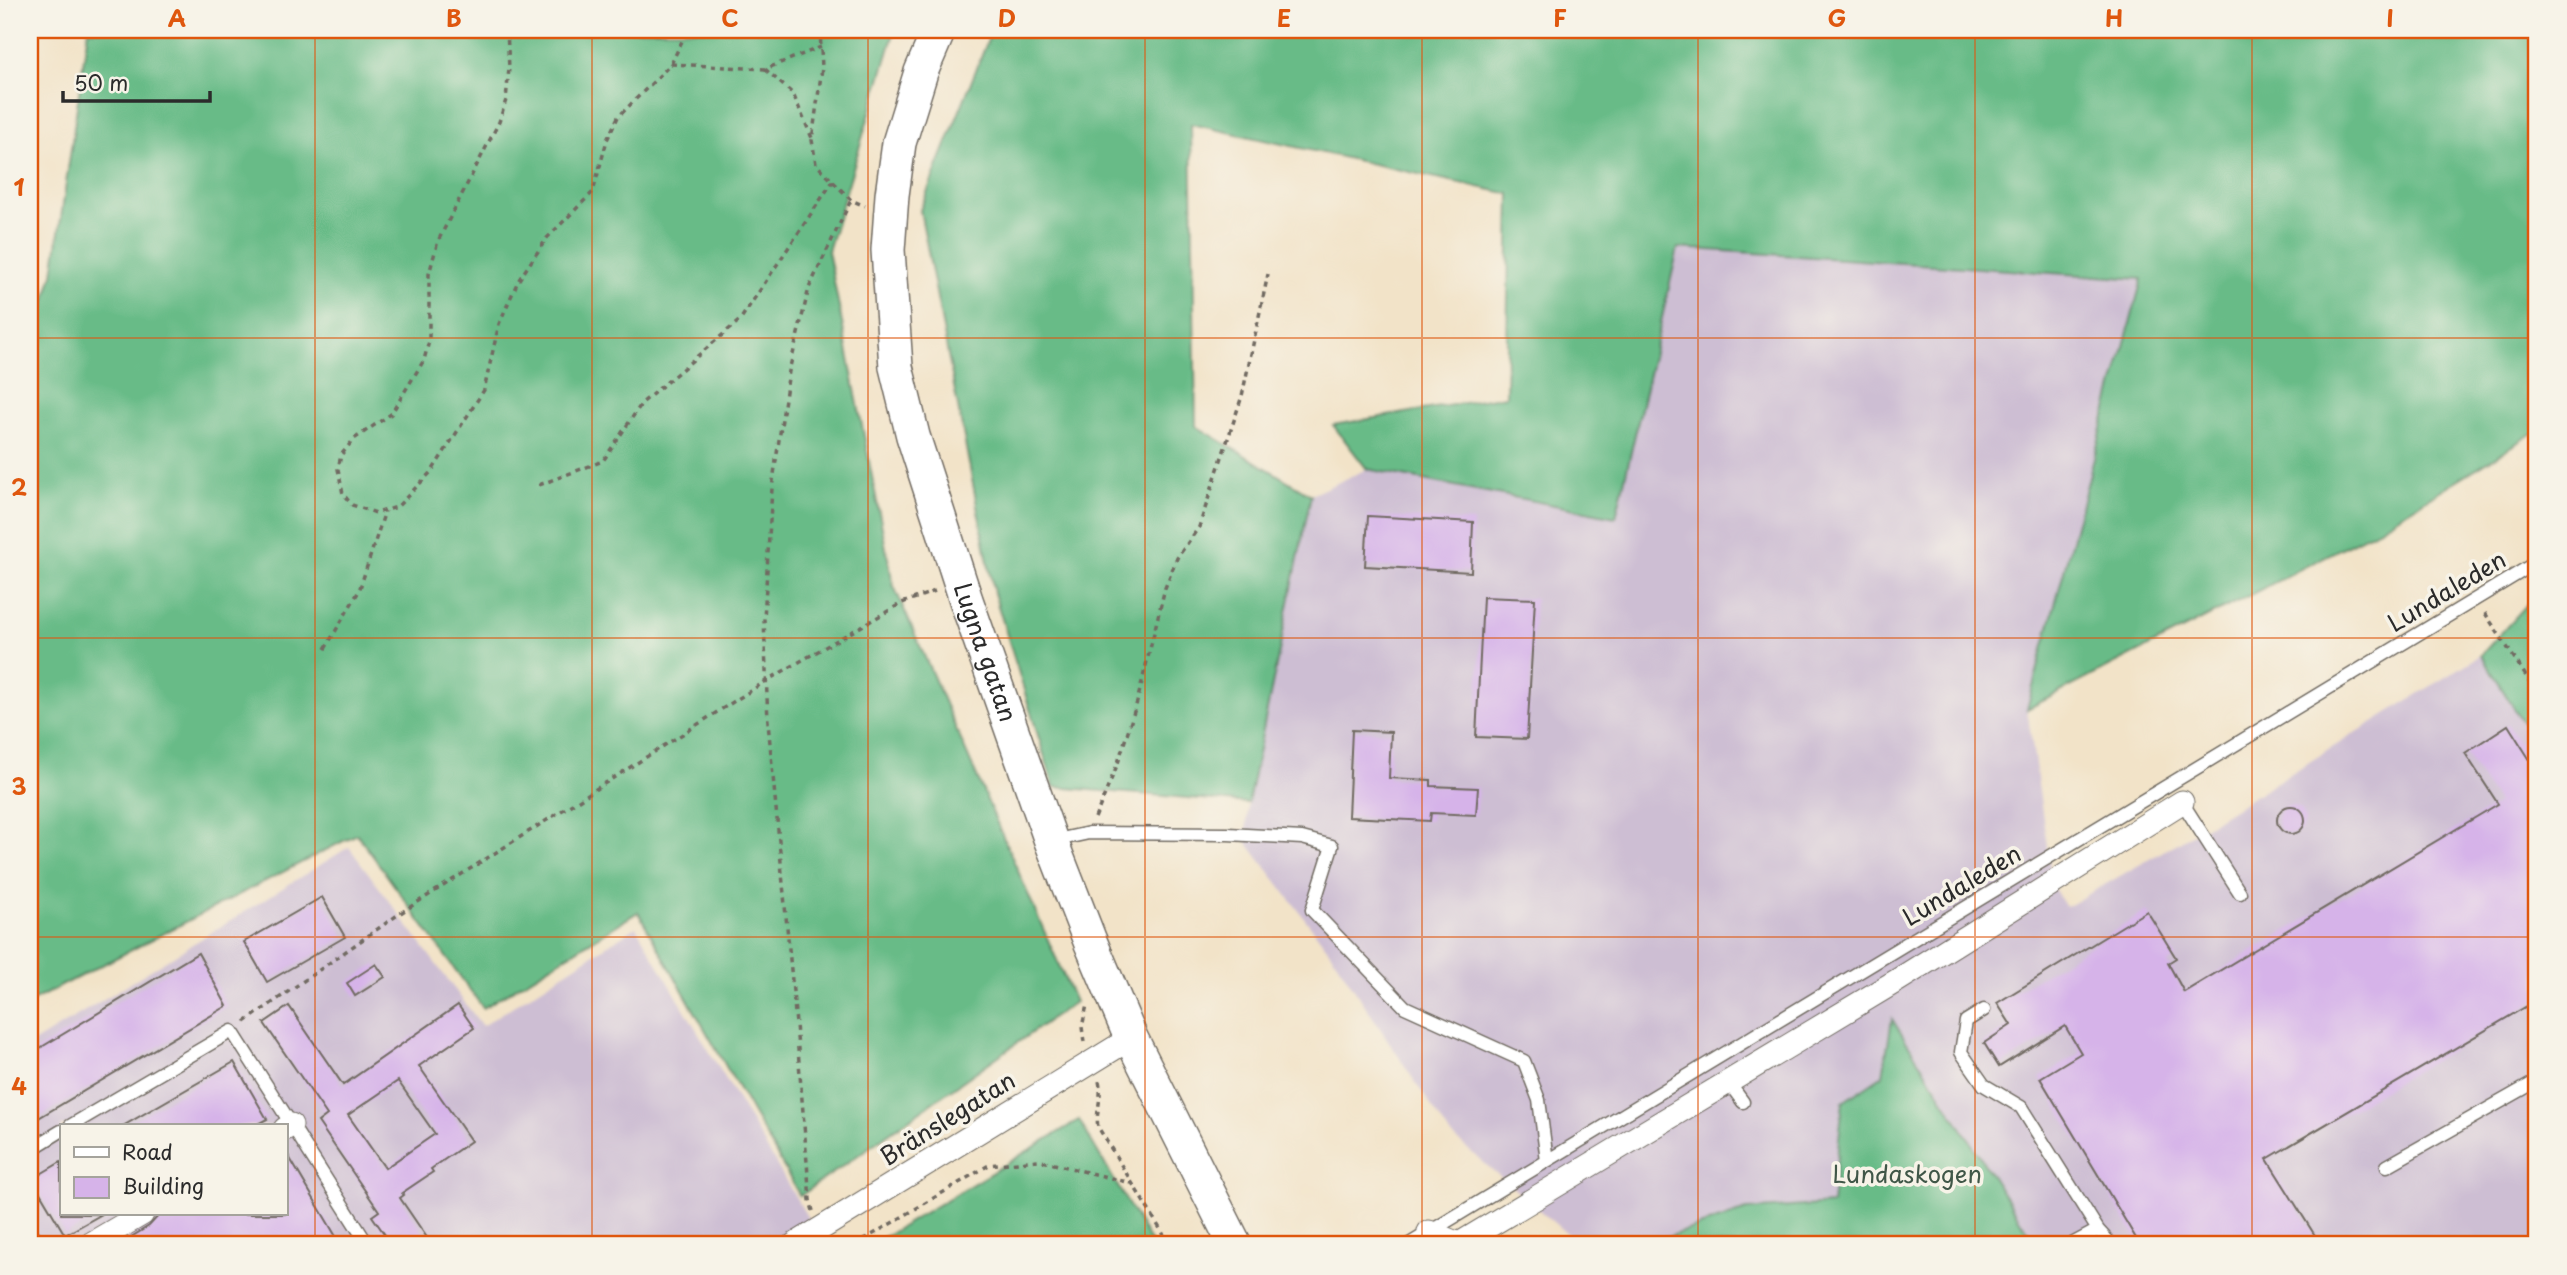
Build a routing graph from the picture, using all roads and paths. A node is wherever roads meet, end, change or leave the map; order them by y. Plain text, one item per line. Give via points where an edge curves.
1 (507, 30) edge
2 (685, 30) edge
3 (820, 30) edge
4 (939, 30) edge
5 (821, 47) junction
6 (671, 64) junction
7 (765, 69) junction
8 (812, 140) junction
9 (833, 181) junction
10 (851, 200) junction
11 (870, 208) dead end
12 (1268, 274) dead end
13 (539, 485) dead end
14 (385, 511) junction
15 (2537, 562) edge
16 (960, 581) junction
17 (2476, 599) junction
18 (325, 649) dead end
19 (766, 681) junction
20 (2537, 693) edge
21 (2176, 793) junction
22 (1089, 833) junction
23 (1051, 841) junction
24 (2240, 893) dead end
25 (1984, 1010) dead end
26 (232, 1031) junction
27 (1131, 1038) junction
28 (2537, 1081) edge
29 (1729, 1083) junction
30 (1743, 1102) dead end
31 (73, 1124) edge
32 (286, 1124) edge
33 (288, 1127) edge
34 (60, 1132) edge
35 (30, 1150) edge
36 (1546, 1161) junction
37 (2388, 1166) dead end
38 (139, 1216) edge
39 (820, 1229) junction
40 (2098, 1230) junction
41 (1429, 1232) junction
42 (30, 1239) edge
43 (34, 1245) edge
44 (89, 1245) edge
45 (368, 1245) edge
46 (794, 1245) edge
47 (855, 1245) edge
48 (1170, 1245) edge
49 (1235, 1245) edge
50 (1408, 1245) edge
51 (2070, 1245) edge
52 (2105, 1245) edge

1 - 14 path via 506,100 438,241 429,274 429,341 424,360 391,414 354,439 341,455 338,469 352,505 376,513
2 - 6 path
3 - 5 path
4 - 16 main road, Lugna gatan via 899,143 888,250 896,367
5 - 7 path
5 - 8 path
6 - 7 path
6 - 14 path via 618,117 593,192 547,238 518,281 499,324 484,390 447,448 397,507
7 - 8 path via 793,94
8 - 9 path via 816,164
9 - 10 path
9 - 13 path via 740,320 642,403 603,461
10 - 11 path
10 - 19 path via 810,288 789,371 772,488 764,619
12 - 22 path via 1242,396 1199,527 1177,558 1165,588 1128,733
14 - 18 path via 359,592
15 - 17 lane, Lundaleden
16 - 19 path via 902,603
16 - 23 main road, Lugna gatan
17 - 20 path
17 - 21 lane, Lundaleden
19 - 26 path via 399,914
19 - 39 path via 810,1200
21 - 24 lane
21 - 29 street
21 - 36 lane, Lundaleden
22 - 23 lane
22 - 36 lane via 1228,834 1302,838 1332,846 1312,910 1405,1007 1524,1061 1539,1100
23 - 27 main road, Lugna gatan
25 - 40 lane via 1966,1021 1961,1052 1984,1085 2021,1107
26 - 31 lane
26 - 32 lane
27 - 39 street, Bränslegatan
27 - 49 main road, Lugna gatan
28 - 37 lane
29 - 30 lane
29 - 41 street via 1459,1244
33 - 45 lane
34 - 35 lane
36 - 41 lane, Lundaleden
38 - 44 street
39 - 46 street, Bränslegatan
40 - 51 lane
40 - 52 lane via 2110,1242
41 - 50 lane, Lundaleden
42 - 43 street
47 - 48 path via 989,1165 1038,1160 1131,1183

